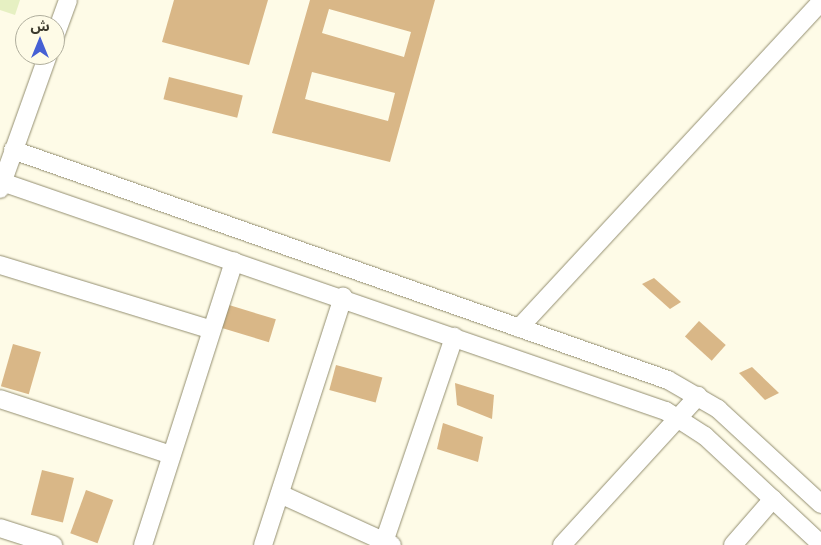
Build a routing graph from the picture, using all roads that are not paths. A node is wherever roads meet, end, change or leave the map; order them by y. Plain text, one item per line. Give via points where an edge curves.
1 (68, 0) edge
2 (821, 2) edge
3 (63, 15) edge
4 (44, 65) edge
5 (13, 150) junction
6 (1, 186) edge
7 (234, 261) junction
8 (0, 265) edge
9 (343, 297) junction
10 (519, 328) junction
11 (210, 329) junction
12 (454, 336) junction
13 (698, 396) junction
14 (0, 399) edge
15 (678, 416) junction
16 (171, 455) junction
17 (280, 494) junction
18 (773, 499) junction
19 (821, 504) edge
20 (0, 528) edge
21 (22, 540) edge
22 (388, 543) edge
23 (821, 544) edge
24 (54, 545) edge
25 (143, 545) edge
26 (263, 545) edge
27 (562, 545) edge
28 (733, 545) edge

1 - 3 street
2 - 10 street
4 - 5 street
5 - 6 street
5 - 10 street
6 - 7 street
7 - 9 street
7 - 11 street
8 - 11 street
9 - 12 street
9 - 17 street
10 - 13 street via 668,380
11 - 16 street
12 - 15 street
12 - 22 street
13 - 15 street
13 - 19 street via 736,424
14 - 16 street
15 - 18 street via 705,436
15 - 27 street
16 - 25 street
17 - 22 street
17 - 26 street
18 - 23 street
18 - 28 street
20 - 21 street
21 - 24 street

